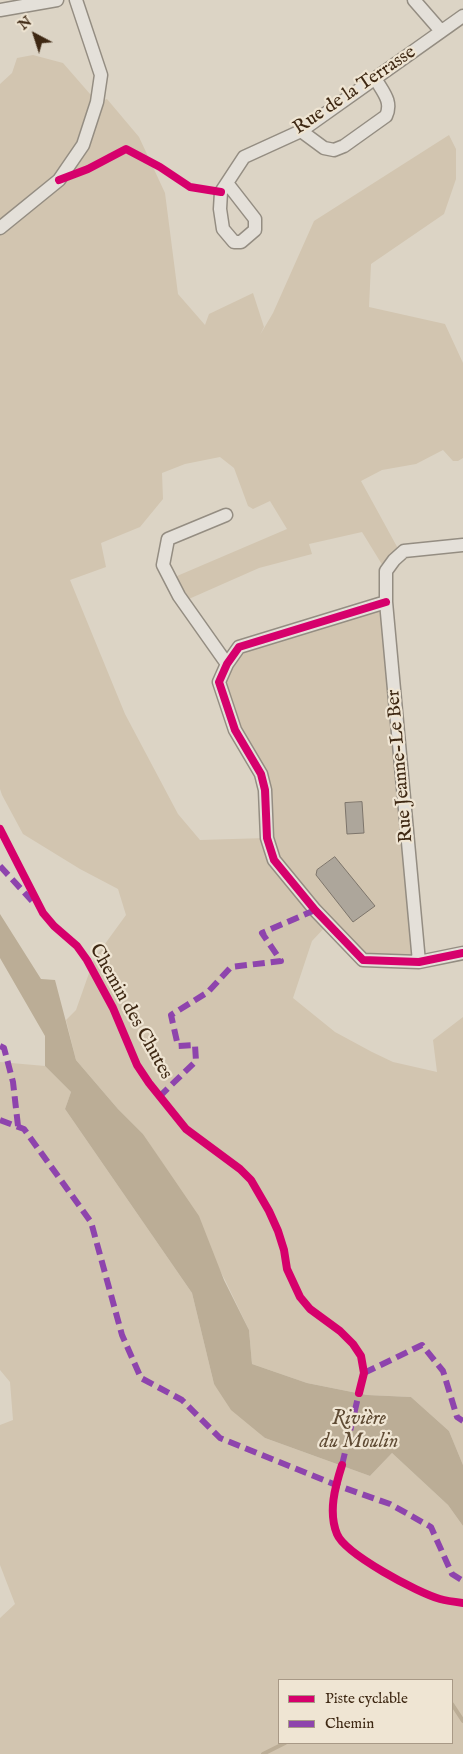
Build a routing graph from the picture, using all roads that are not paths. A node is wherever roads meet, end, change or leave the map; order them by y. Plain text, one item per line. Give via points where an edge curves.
1 (57, 0) edge
2 (76, 0) edge
3 (414, 0) edge
4 (0, 10) edge
5 (463, 16) edge
6 (441, 32) junction
7 (375, 78) junction
8 (301, 131) junction
9 (227, 183) dead end
10 (0, 228) edge
11 (226, 515) dead end
12 (463, 546) edge
13 (386, 602) junction
14 (227, 664) junction
15 (463, 953) edge
16 (419, 962) junction

1 - 4 street
2 - 10 street via 101,75 92,119 83,145 59,180
3 - 6 street
5 - 6 street, Rue de la Terrasse
6 - 7 street, Rue de la Terrasse
7 - 8 street, Rue de la Terrasse
7 - 8 street via 390,109 386,116 334,150 324,148
8 - 9 street, Rue de la Terrasse via 244,157
11 - 14 street via 168,539 163,565 179,596
12 - 13 street, Rue Jeanne-Le Ber via 404,552 386,571
13 - 14 street via 239,647
13 - 16 street, Rue Jeanne-Le Ber
14 - 16 street via 220,682 236,730 261,774 267,838 274,860 314,910 363,960
15 - 16 street

